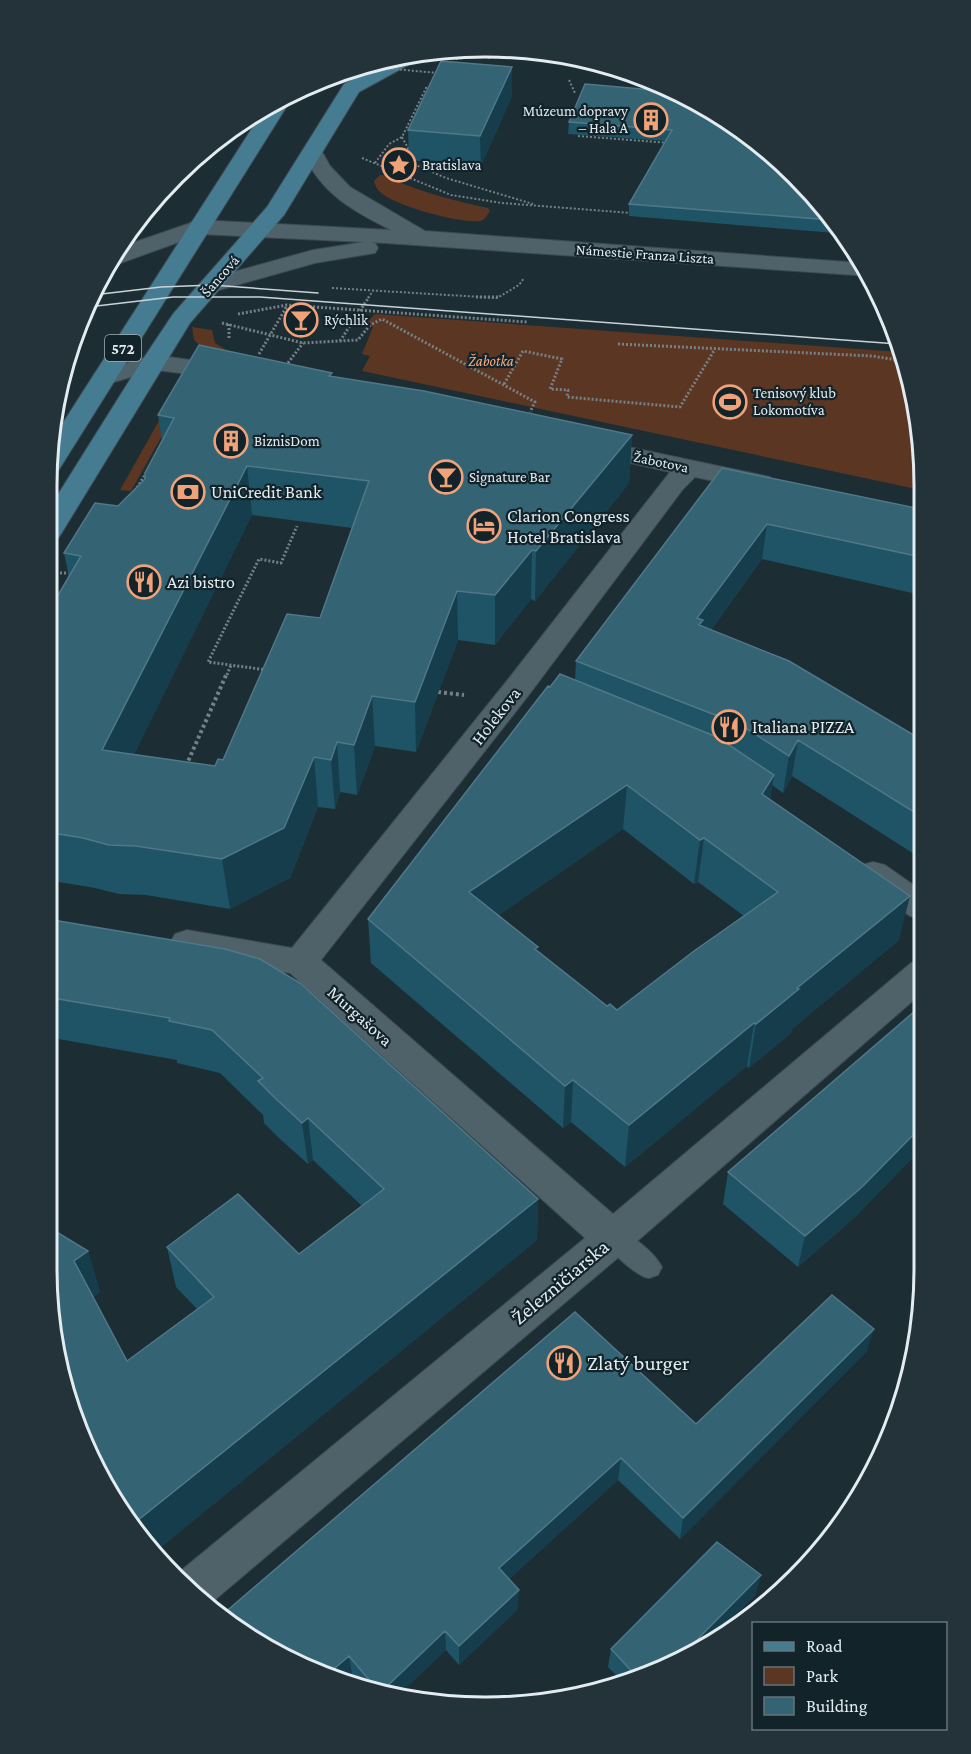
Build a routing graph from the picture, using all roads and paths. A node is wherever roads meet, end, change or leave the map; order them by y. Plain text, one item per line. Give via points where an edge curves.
1 (386, 69) edge
2 (386, 69) edge
3 (442, 73) edge
4 (354, 78) edge
5 (429, 81) edge
6 (351, 88) junction
7 (271, 114) edge
8 (578, 136) edge
9 (402, 137) junction
10 (672, 143) edge
11 (313, 152) junction
12 (362, 158) dead end
13 (375, 163) junction
14 (502, 203) junction
15 (539, 206) junction
16 (499, 209) dead end
17 (631, 213) edge
18 (199, 227) junction
19 (261, 230) junction
20 (424, 238) junction
21 (125, 254) edge
22 (856, 269) edge
23 (529, 270) dead end
24 (212, 285) junction
25 (330, 288) dead end
26 (373, 291) junction
27 (287, 305) junction
28 (361, 310) junction
29 (235, 314) dead end
30 (526, 322) dead end
31 (220, 323) dead end
32 (270, 335) junction
33 (340, 342) junction
34 (303, 343) junction
35 (618, 344) dead end
36 (715, 350) junction
37 (894, 360) edge
38 (153, 362) junction
39 (288, 363) edge
40 (257, 367) joint
41 (104, 378) junction
42 (504, 384) junction
43 (530, 412) edge
44 (564, 442) edge
45 (59, 449) edge
46 (690, 467) junction
47 (149, 469) edge
48 (780, 488) edge
49 (136, 489) junction
50 (131, 498) edge
51 (136, 500) edge
52 (57, 518) edge
53 (297, 526) dead end
54 (57, 573) edge
55 (75, 574) edge
56 (231, 665) junction
57 (277, 671) edge
58 (438, 692) edge
59 (464, 695) dead end
60 (182, 775) edge
61 (847, 855) edge
62 (914, 901) edge
63 (162, 939) edge
64 (300, 962) junction
65 (914, 979) edge
66 (613, 1238) junction
67 (649, 1267) dead end
68 (198, 1586) edge

1 - 6 main road
2 - 3 path, bridge
4 - 6 main road, Šancová
5 - 9 path
6 - 11 main road, Šancová / 572
7 - 18 main road, 572
8 - 10 path
9 - 13 path via 389,144
9 - 15 path via 408,148 404,160 446,178
11 - 19 main road, Šancová / 572
11 - 20 street, Námestie Franza Liszta via 323,175 339,191
12 - 13 path
13 - 14 path via 451,195
14 - 15 path
14 - 16 path
15 - 17 path
18 - 19 street, Námestie Franza Liszta
18 - 21 street
18 - 41 main road, 572
19 - 20 street, Námestie Franza Liszta
19 - 24 main road, Šancová / 572
20 - 22 street, Námestie Franza Liszta
20 - 24 street, Námestie Franza Liszta via 313,257
23 - 26 path via 519,285 496,298
24 - 38 main road, Šancová / 572 via 181,319
25 - 26 path
26 - 28 path
27 - 28 path
27 - 29 path
27 - 32 path
28 - 30 path
28 - 33 path
31 - 32 path
32 - 34 path
32 - 40 path
33 - 34 path
33 - 42 path via 358,340 369,325 382,319
34 - 39 path
35 - 36 path
36 - 37 path
36 - 42 path via 680,407 567,396 568,390 550,389 562,359 535,352 523,351
38 - 40 street via 223,370
38 - 41 street
38 - 52 main road, Šancová / 572
41 - 45 main road, 572
42 - 43 path via 535,402
44 - 46 street, Žabotova
46 - 48 street, Žabotova
46 - 64 street, Holekova via 674,483 531,694
47 - 49 path
49 - 50 path
49 - 51 path
53 - 56 path via 281,563 258,559 208,662
54 - 55 path
56 - 57 path
56 - 60 path
58 - 59 path
61 - 62 street
63 - 64 street
64 - 66 street, Murgašova
65 - 66 street, Železničiarska
66 - 67 lane
66 - 68 street, Železničiarska

